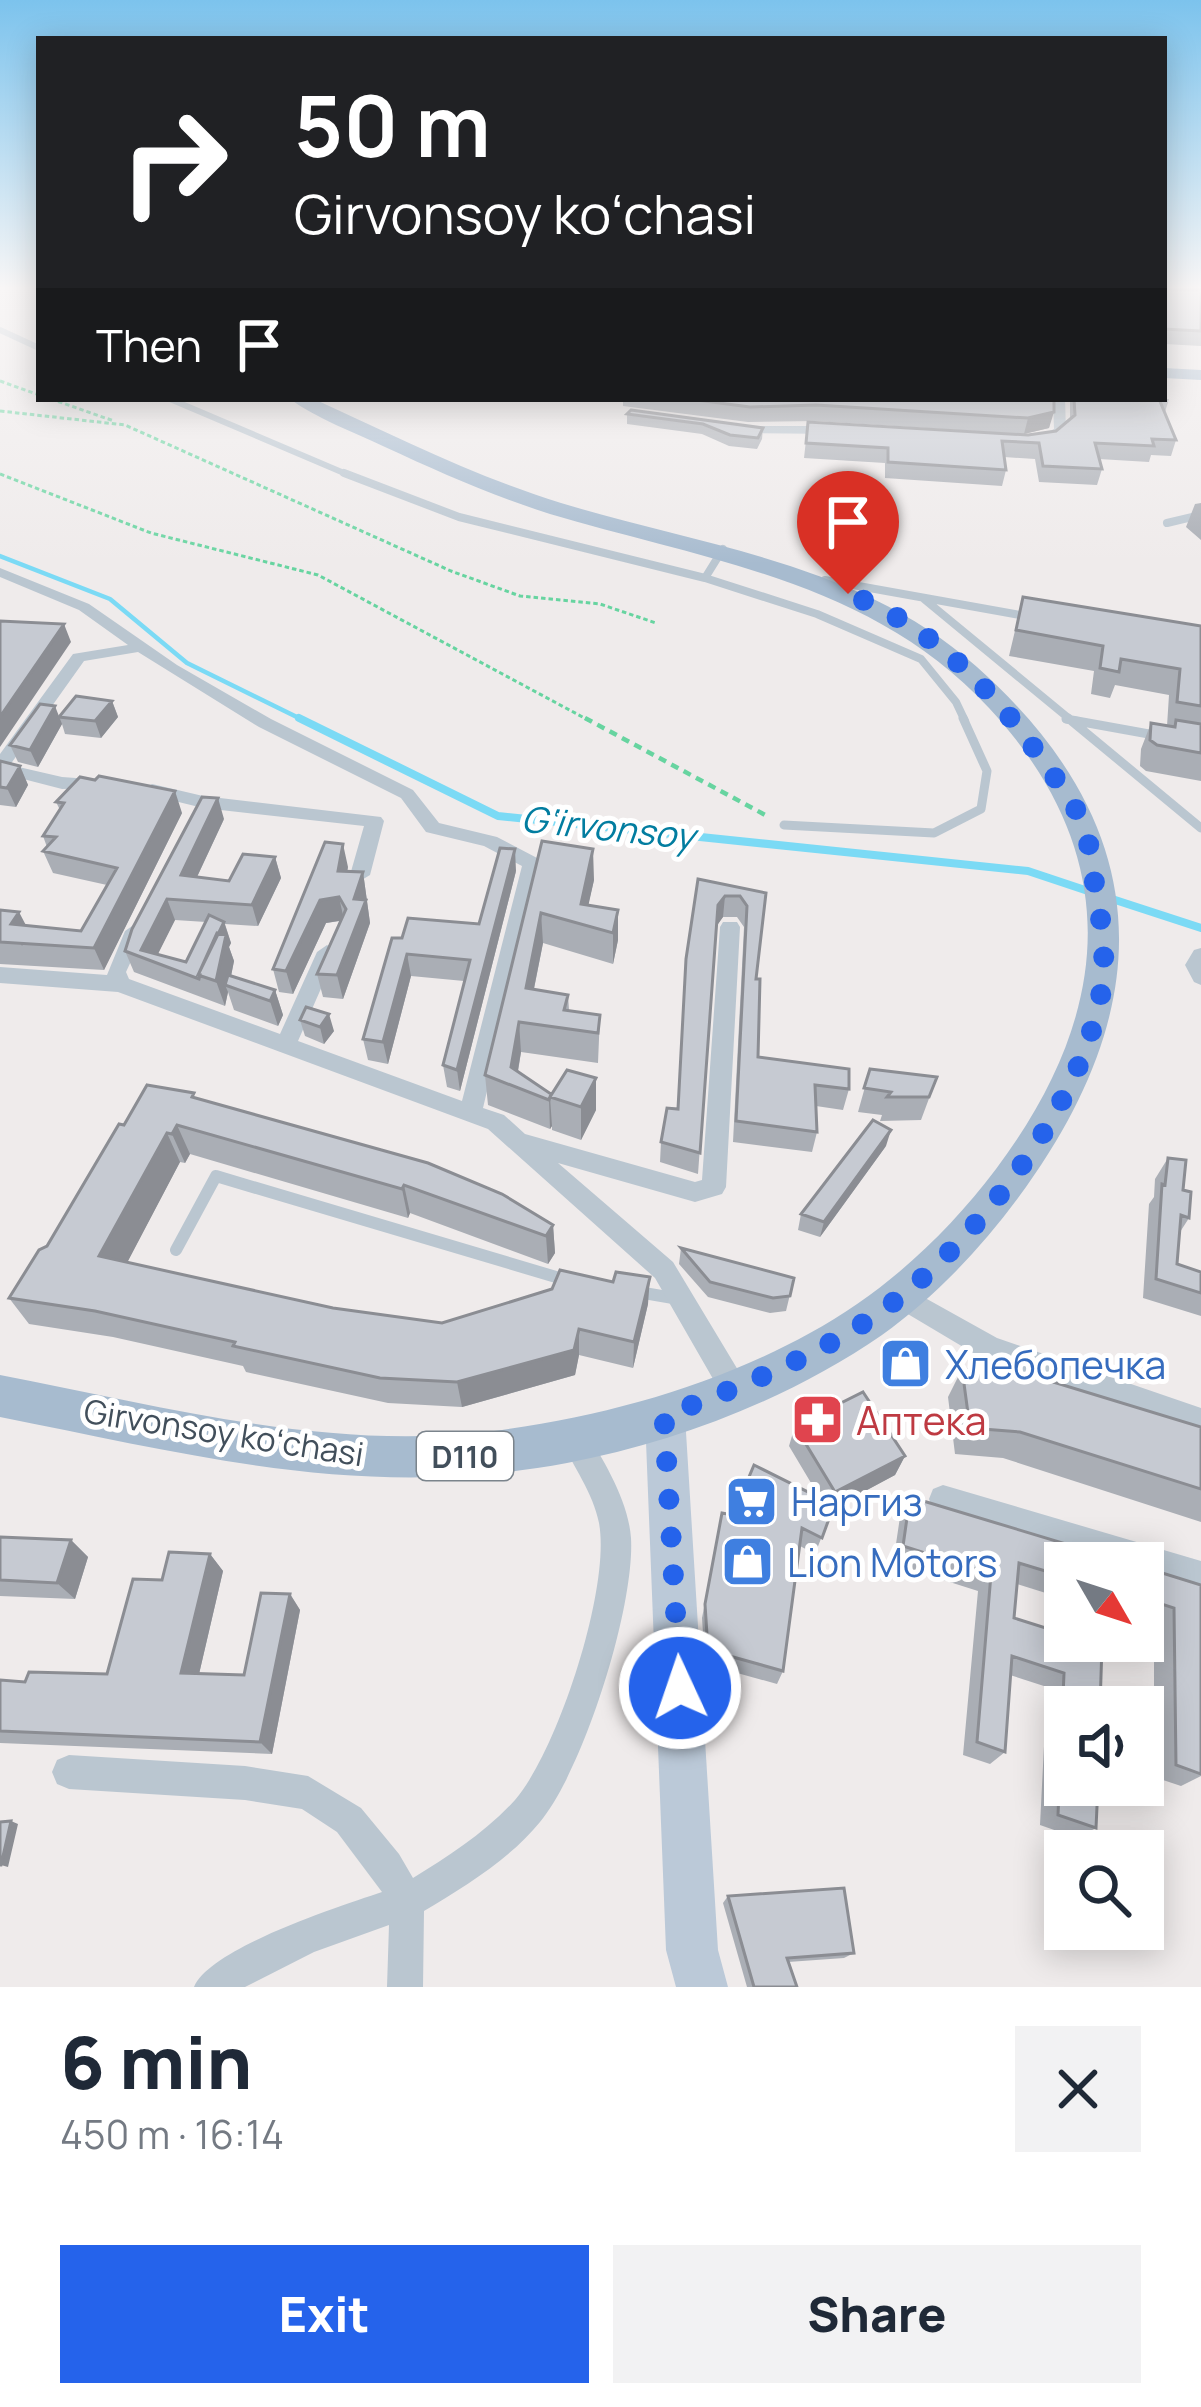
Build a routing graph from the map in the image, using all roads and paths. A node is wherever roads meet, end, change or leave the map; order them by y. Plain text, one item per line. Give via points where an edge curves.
1 (0, 381) edge
2 (36, 393) edge
3 (60, 402) edge
4 (177, 402) edge
5 (306, 402) edge
6 (1059, 402) edge
7 (0, 411) edge
8 (125, 425) junction
9 (715, 427) edge
10 (861, 431) edge
11 (1024, 442) edge
12 (0, 474) edge
13 (1201, 515) edge
14 (1166, 523) dead end
15 (723, 549) junction
16 (0, 572) edge
17 (811, 576) junction
18 (705, 578) junction
19 (921, 597) junction
20 (1039, 618) edge
21 (656, 623) dead end
22 (142, 647) junction
23 (1063, 718) junction
24 (1178, 739) edge
25 (0, 767) edge
26 (203, 802) junction
27 (192, 823) edge
28 (784, 825) joint
29 (1201, 829) edge
30 (360, 875) edge
31 (148, 906) edge
32 (730, 927) dead end
33 (337, 930) edge
34 (1201, 956) edge
35 (0, 974) edge
36 (1201, 977) edge
37 (120, 984) junction
38 (286, 1044) junction
39 (470, 1113) junction
40 (514, 1140) junction
41 (176, 1250) dead end
42 (582, 1283) edge
43 (622, 1290) edge
44 (900, 1296) junction
45 (682, 1300) junction
46 (734, 1389) junction
47 (0, 1396) edge
48 (664, 1416) junction
49 (1201, 1422) edge
50 (575, 1439) junction
51 (943, 1499) dead end
52 (1201, 1576) edge
53 (69, 1772) dead end
54 (407, 1902) junction
55 (212, 1987) edge
56 (405, 1987) edge
57 (702, 1987) edge

1 - 2 path
3 - 8 path
4 - 18 lane via 460,517
5 - 15 main road, Girvonsoy koʻchasi / D110 via 526,499
6 - 11 street via 1060,431
7 - 8 path
8 - 21 path via 451,571 520,596 600,604
9 - 10 street
12 - 28 path via 151,533 318,574
13 - 14 lane
15 - 17 main road, Girvonsoy koʻchasi / D110
15 - 18 lane
16 - 22 street via 84,607
17 - 19 lane
17 - 44 main road, Girvonsoy koʻchasi / D110 via 886,611 965,670 1030,742 1084,827 1097,898 1103,978 1080,1058 1040,1137 980,1217
18 - 28 lane via 922,659 956,702 987,771 980,809 934,833
19 - 20 lane
19 - 23 lane
22 - 25 street via 79,657
22 - 39 street via 265,723 407,794 433,828 490,841 532,863
23 - 24 lane
23 - 29 lane
25 - 26 street
26 - 27 street
26 - 30 street via 375,821
31 - 37 street via 116,972
32 - 40 street via 714,1187 695,1192
33 - 38 street
34 - 36 street
35 - 37 street
37 - 38 street
38 - 39 street
39 - 40 street
40 - 45 street via 616,1224 664,1270
41 - 42 lane via 216,1176
43 - 45 lane
44 - 46 main road, Girvonsoy koʻchasi / D110
44 - 49 street via 989,1348
45 - 46 street
46 - 48 main road, Girvonsoy koʻchasi / D110
47 - 50 main road, Girvonsoy koʻchasi / D110 via 318,1452 463,1456
48 - 50 main road, Girvonsoy koʻchasi / D110
48 - 57 street via 692,1950
50 - 54 street via 607,1493 616,1542 604,1623 572,1726 534,1803 488,1852
51 - 52 street
53 - 54 street via 308,1792 349,1820
54 - 55 street via 338,1923
54 - 56 street

